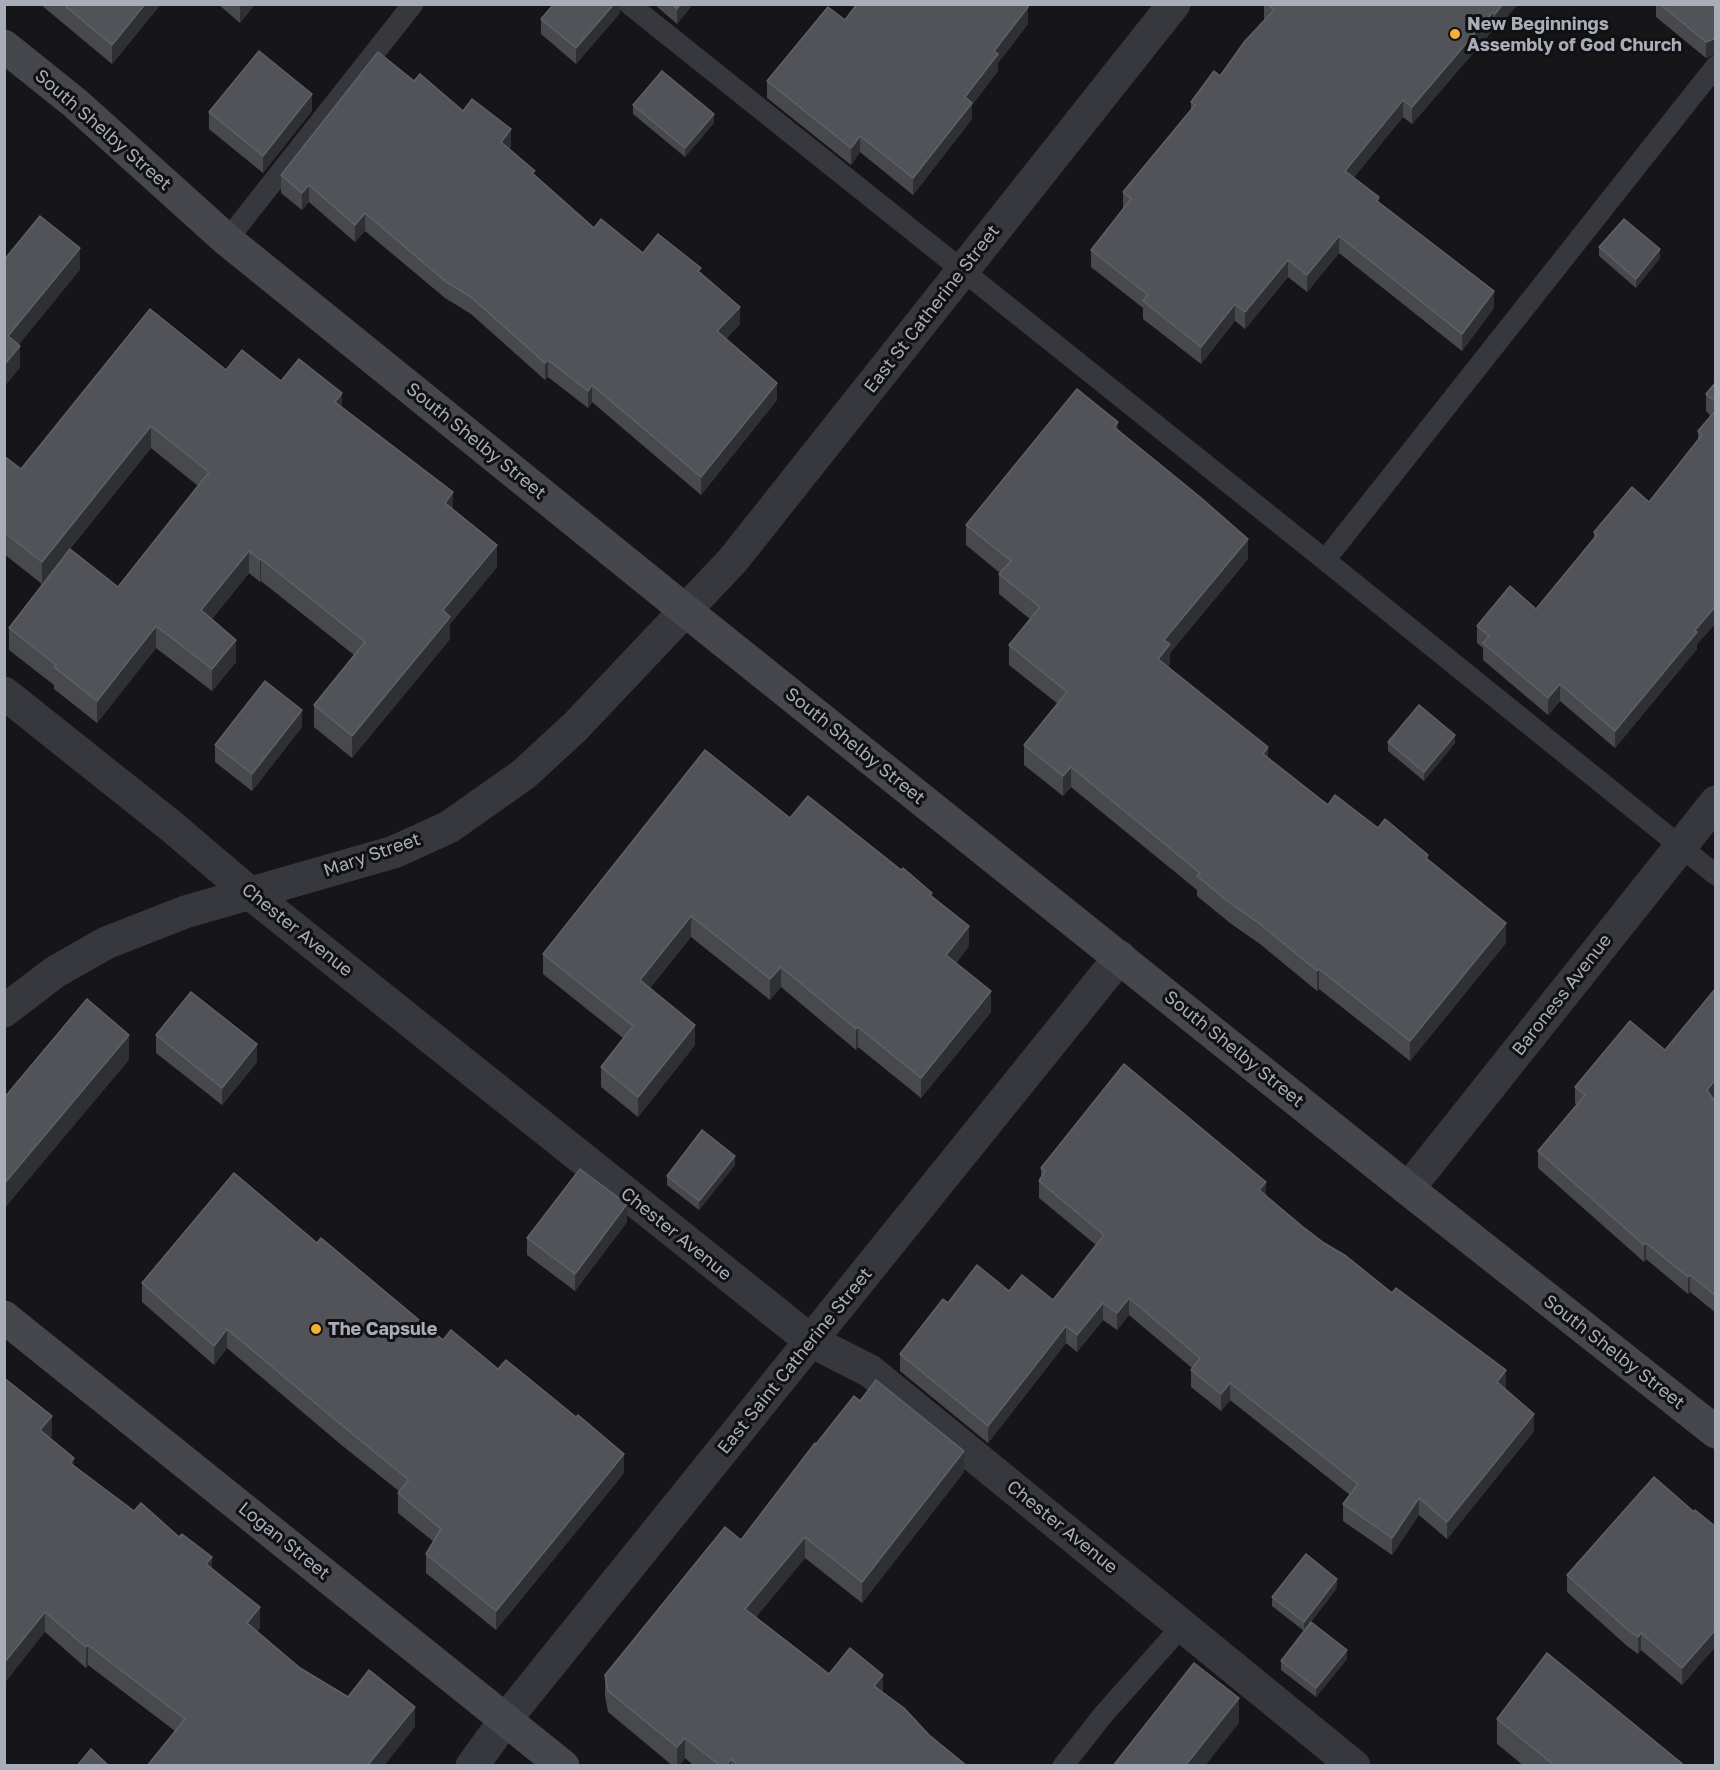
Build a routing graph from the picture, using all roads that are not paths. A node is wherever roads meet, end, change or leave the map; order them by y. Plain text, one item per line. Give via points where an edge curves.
1 (413, 4) edge
2 (629, 4) edge
3 (1174, 4) edge
4 (4, 46) edge
5 (1716, 66) edge
6 (227, 240) junction
7 (963, 270) junction
8 (1326, 560) junction
9 (686, 611) junction
10 (4, 693) edge
11 (1716, 802) edge
12 (1680, 847) junction
13 (1716, 875) edge
14 (251, 894) junction
15 (1120, 957) junction
16 (4, 1011) edge
17 (1408, 1189) junction
18 (4, 1317) edge
19 (811, 1341) junction
20 (1716, 1432) edge
21 (1182, 1626) junction
22 (506, 1719) junction
23 (472, 1766) edge
24 (563, 1766) edge
25 (1063, 1766) edge
26 (1354, 1766) edge

1 - 6 lane
2 - 7 lane
3 - 7 street, East St Catherine Street
4 - 6 main road, South Shelby Street via 75,103
5 - 8 lane
6 - 9 main road, South Shelby Street
7 - 8 lane
7 - 9 street, East St Catherine Street via 733,560
8 - 12 lane
9 - 14 street, Mary Street via 575,727 524,774 448,827 394,852
9 - 15 main road, South Shelby Street
10 - 14 street, Chester Avenue
11 - 12 street, Baroness Avenue
12 - 13 lane
12 - 17 street, Baroness Avenue
14 - 16 street, Mary Street via 185,912 106,943 55,972
14 - 19 street, Chester Avenue
15 - 17 main road, South Shelby Street
15 - 19 street, East Saint Catherine Street
17 - 20 main road, South Shelby Street
18 - 22 main road, Logan Street
19 - 21 street, Chester Avenue via 870,1371
19 - 22 street, East Saint Catherine Street
21 - 25 lane
21 - 26 street, Chester Avenue
22 - 23 street, East Saint Catherine Street
22 - 24 main road, Logan Street

